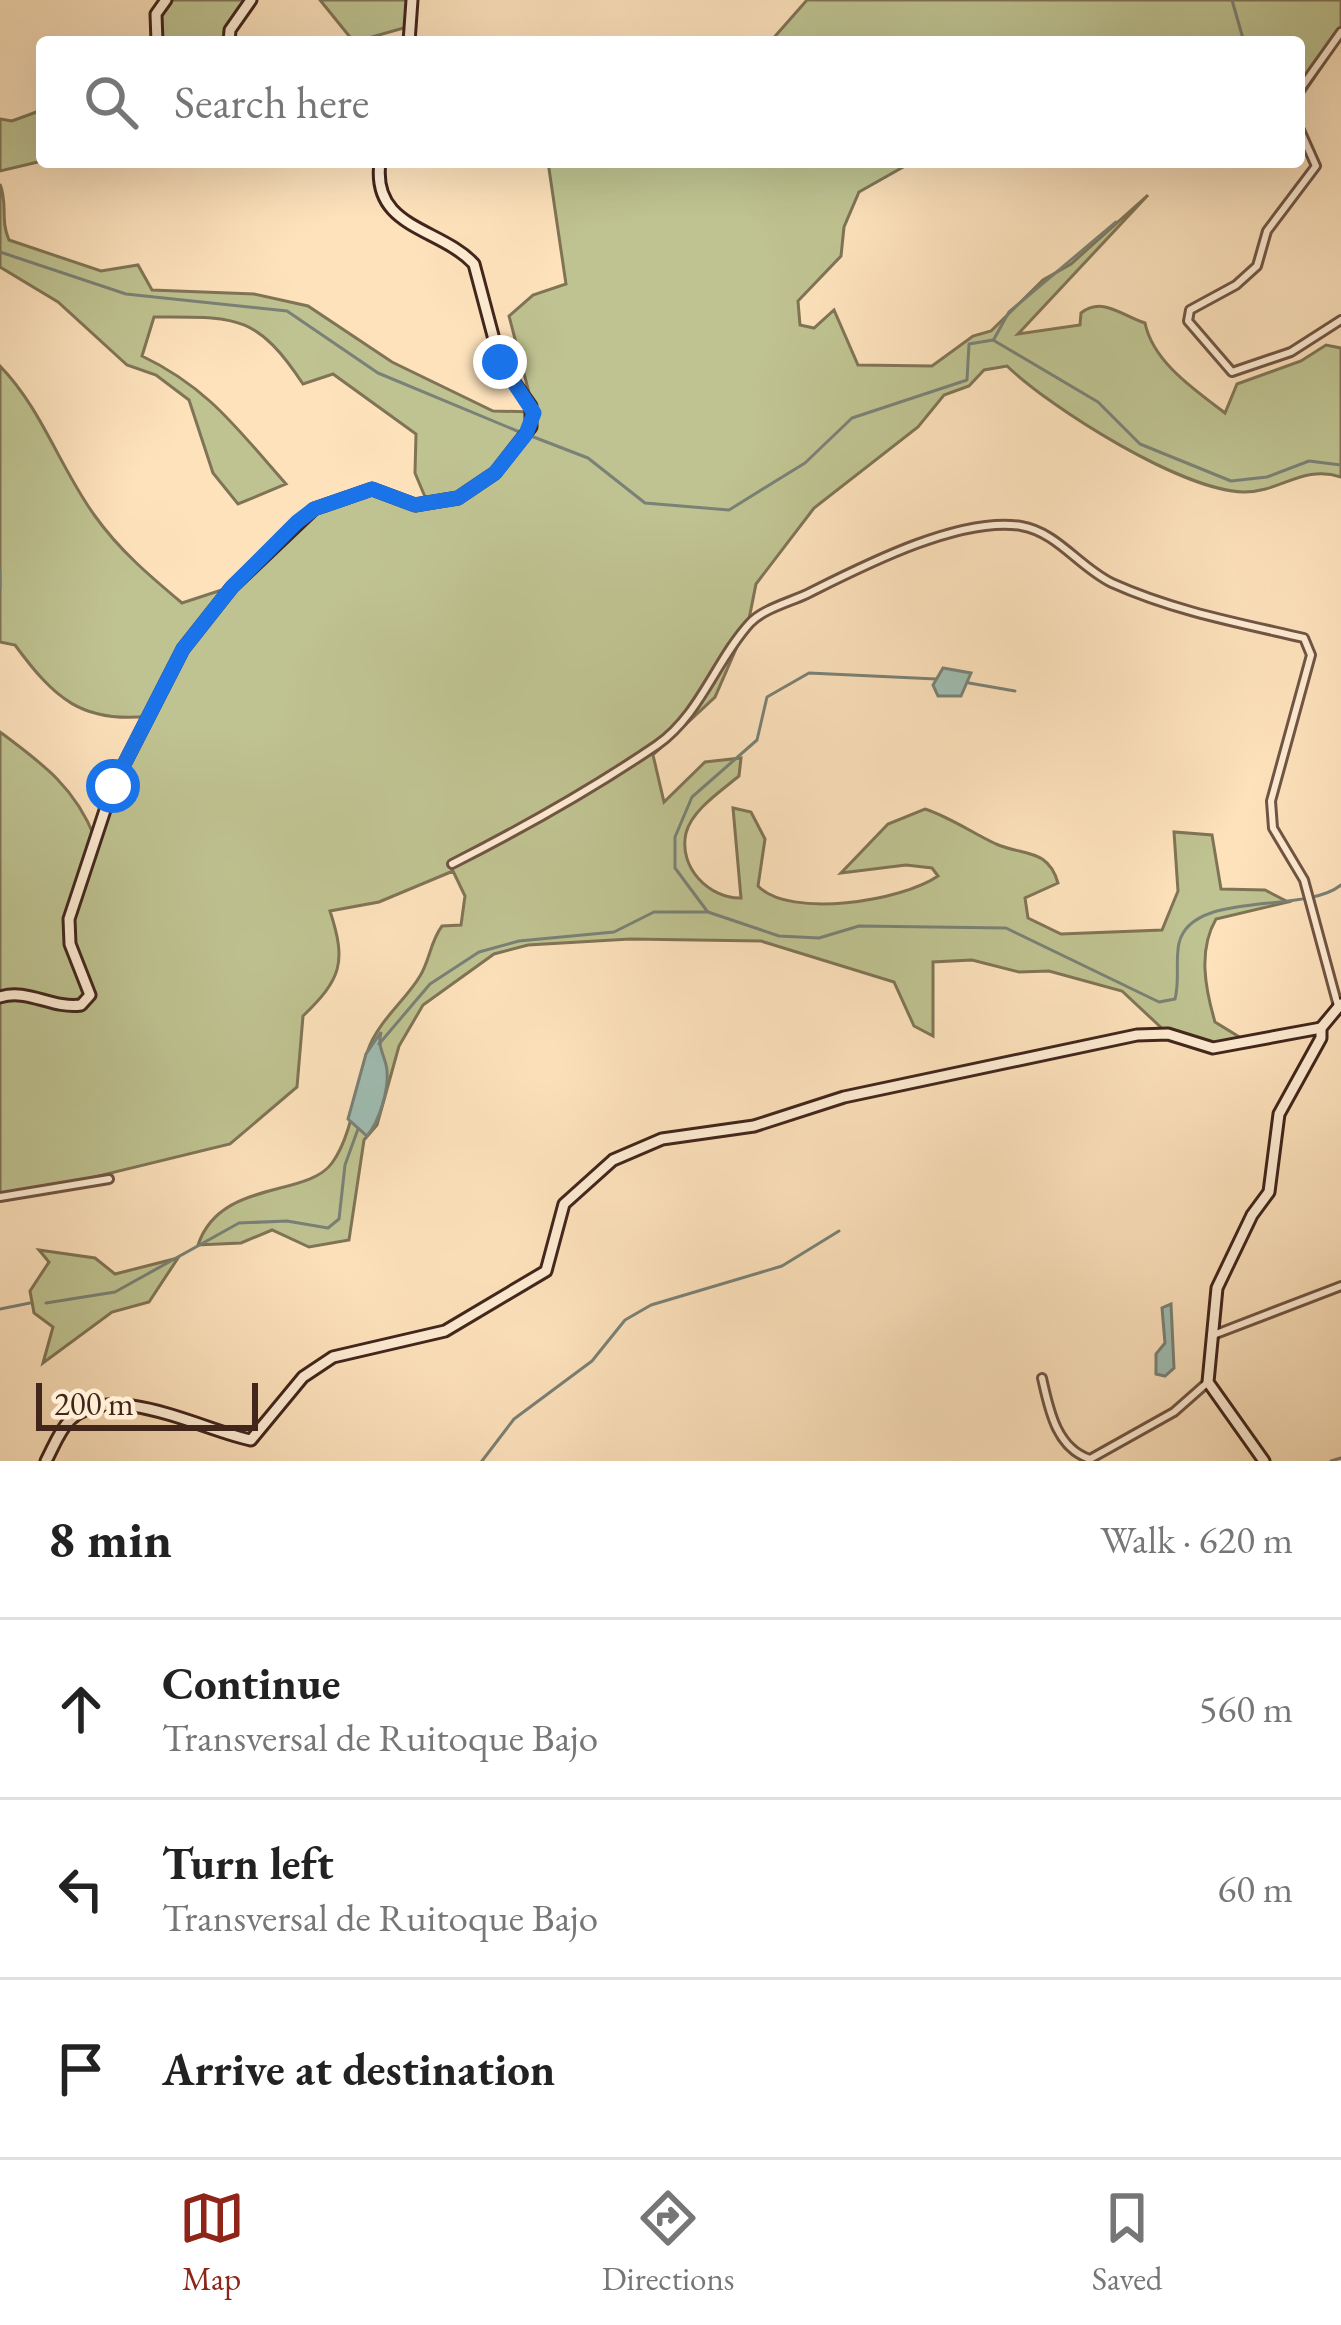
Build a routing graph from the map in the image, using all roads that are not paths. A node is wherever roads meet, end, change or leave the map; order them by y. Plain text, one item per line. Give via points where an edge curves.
1 (166, 0) edge
2 (251, 0) edge
3 (412, 0) edge
4 (1341, 32) edge
5 (157, 36) edge
6 (231, 36) edge
7 (409, 36) edge
8 (1305, 83) edge
9 (1305, 141) edge
10 (380, 168) edge
11 (1341, 320) edge
12 (452, 864) dead end
13 (0, 997) edge
14 (1340, 1005) edge
15 (1321, 1028) junction
16 (109, 1179) dead end
17 (0, 1197) edge
18 (1341, 1286) edge
19 (1216, 1334) junction
20 (1042, 1378) dead end
21 (1208, 1382) junction
22 (46, 1461) edge
23 (1264, 1461) edge

1 - 5 street via 156,14
2 - 6 street
3 - 7 street
4 - 8 street
9 - 11 street via 1316,166 1268,231 1257,266 1190,310 1188,321 1232,372 1291,352
10 - 13 street via 380,188 404,223 474,264 500,362 532,406 531,427 495,473 458,498 415,505 372,489 314,509 232,587 183,649 113,786 68,932 90,995 66,1007 18,993
12 - 14 street via 558,811 659,744 709,688 752,620 877,555 1019,526 1050,536 1111,582 1190,613 1304,638 1311,656 1271,801 1273,828 1304,880
14 - 15 street
15 - 19 street via 1279,1114 1269,1192 1217,1288
15 - 22 street via 1213,1048 1137,1034 844,1096 754,1126 662,1139 613,1160 564,1204 554,1253 532,1282 446,1331 333,1357 303,1377 251,1440 180,1416 100,1407 72,1418
16 - 17 street
18 - 19 street
19 - 21 street
20 - 21 street via 1051,1420 1090,1460 1174,1412
21 - 23 street

